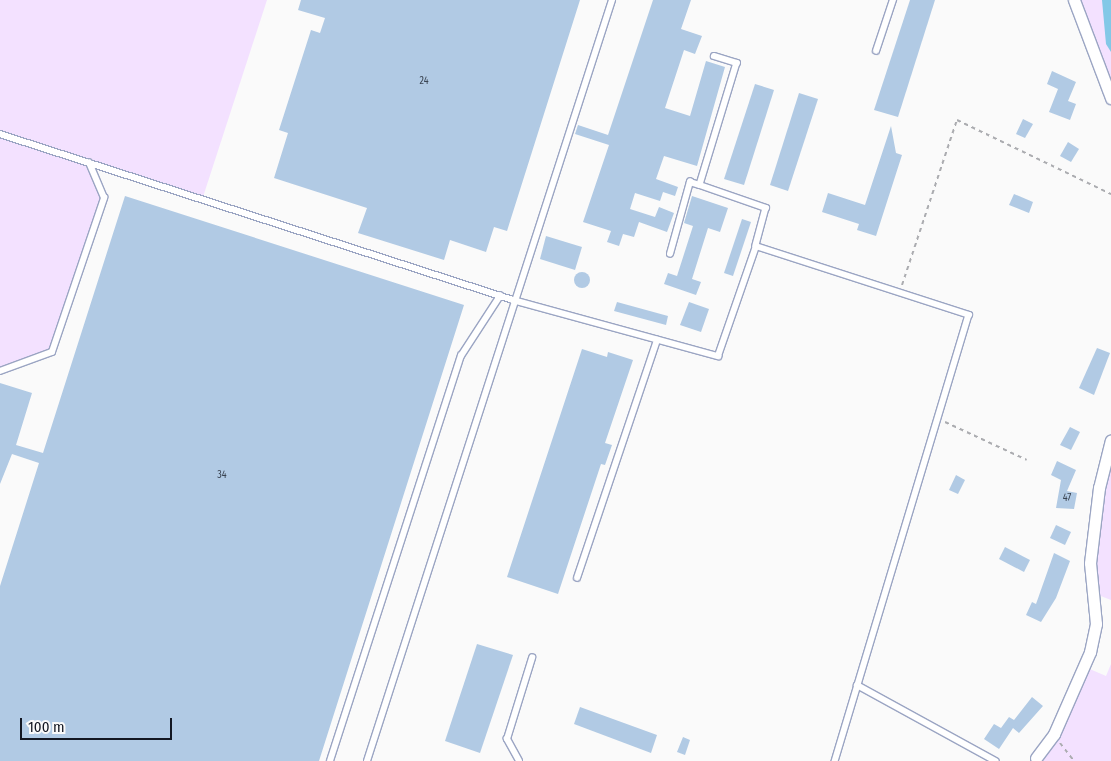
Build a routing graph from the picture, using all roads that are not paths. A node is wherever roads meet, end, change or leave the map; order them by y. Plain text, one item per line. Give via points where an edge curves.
1 (612, 0) edge
2 (893, 0) edge
3 (1074, 0) edge
4 (876, 51) dead end
5 (714, 56) dead end
6 (1111, 98) edge
7 (0, 134) edge
8 (90, 163) junction
9 (700, 185) junction
10 (756, 246) junction
11 (670, 254) dead end
12 (500, 296) junction
13 (513, 300) junction
14 (657, 340) junction
15 (0, 371) edge
16 (1111, 440) edge
17 (577, 578) dead end
18 (532, 658) dead end
19 (857, 685) junction
20 (332, 760) edge
21 (1034, 760) edge
22 (367, 761) edge
23 (519, 761) edge
24 (835, 761) edge
25 (996, 761) edge

1 - 13 lane
2 - 4 lane
3 - 6 street
5 - 9 lane via 736,63
7 - 8 lane
8 - 12 lane
8 - 15 lane via 104,198 52,352
9 - 10 lane via 766,208
9 - 11 lane via 690,182
10 - 14 lane via 718,356
10 - 19 lane via 970,315
12 - 13 lane
12 - 20 lane via 461,356
13 - 14 lane
13 - 22 lane
14 - 17 lane
16 - 21 street via 1099,488 1090,562 1096,624 1081,677 1054,734
18 - 23 lane via 507,739
19 - 24 lane
19 - 25 lane

